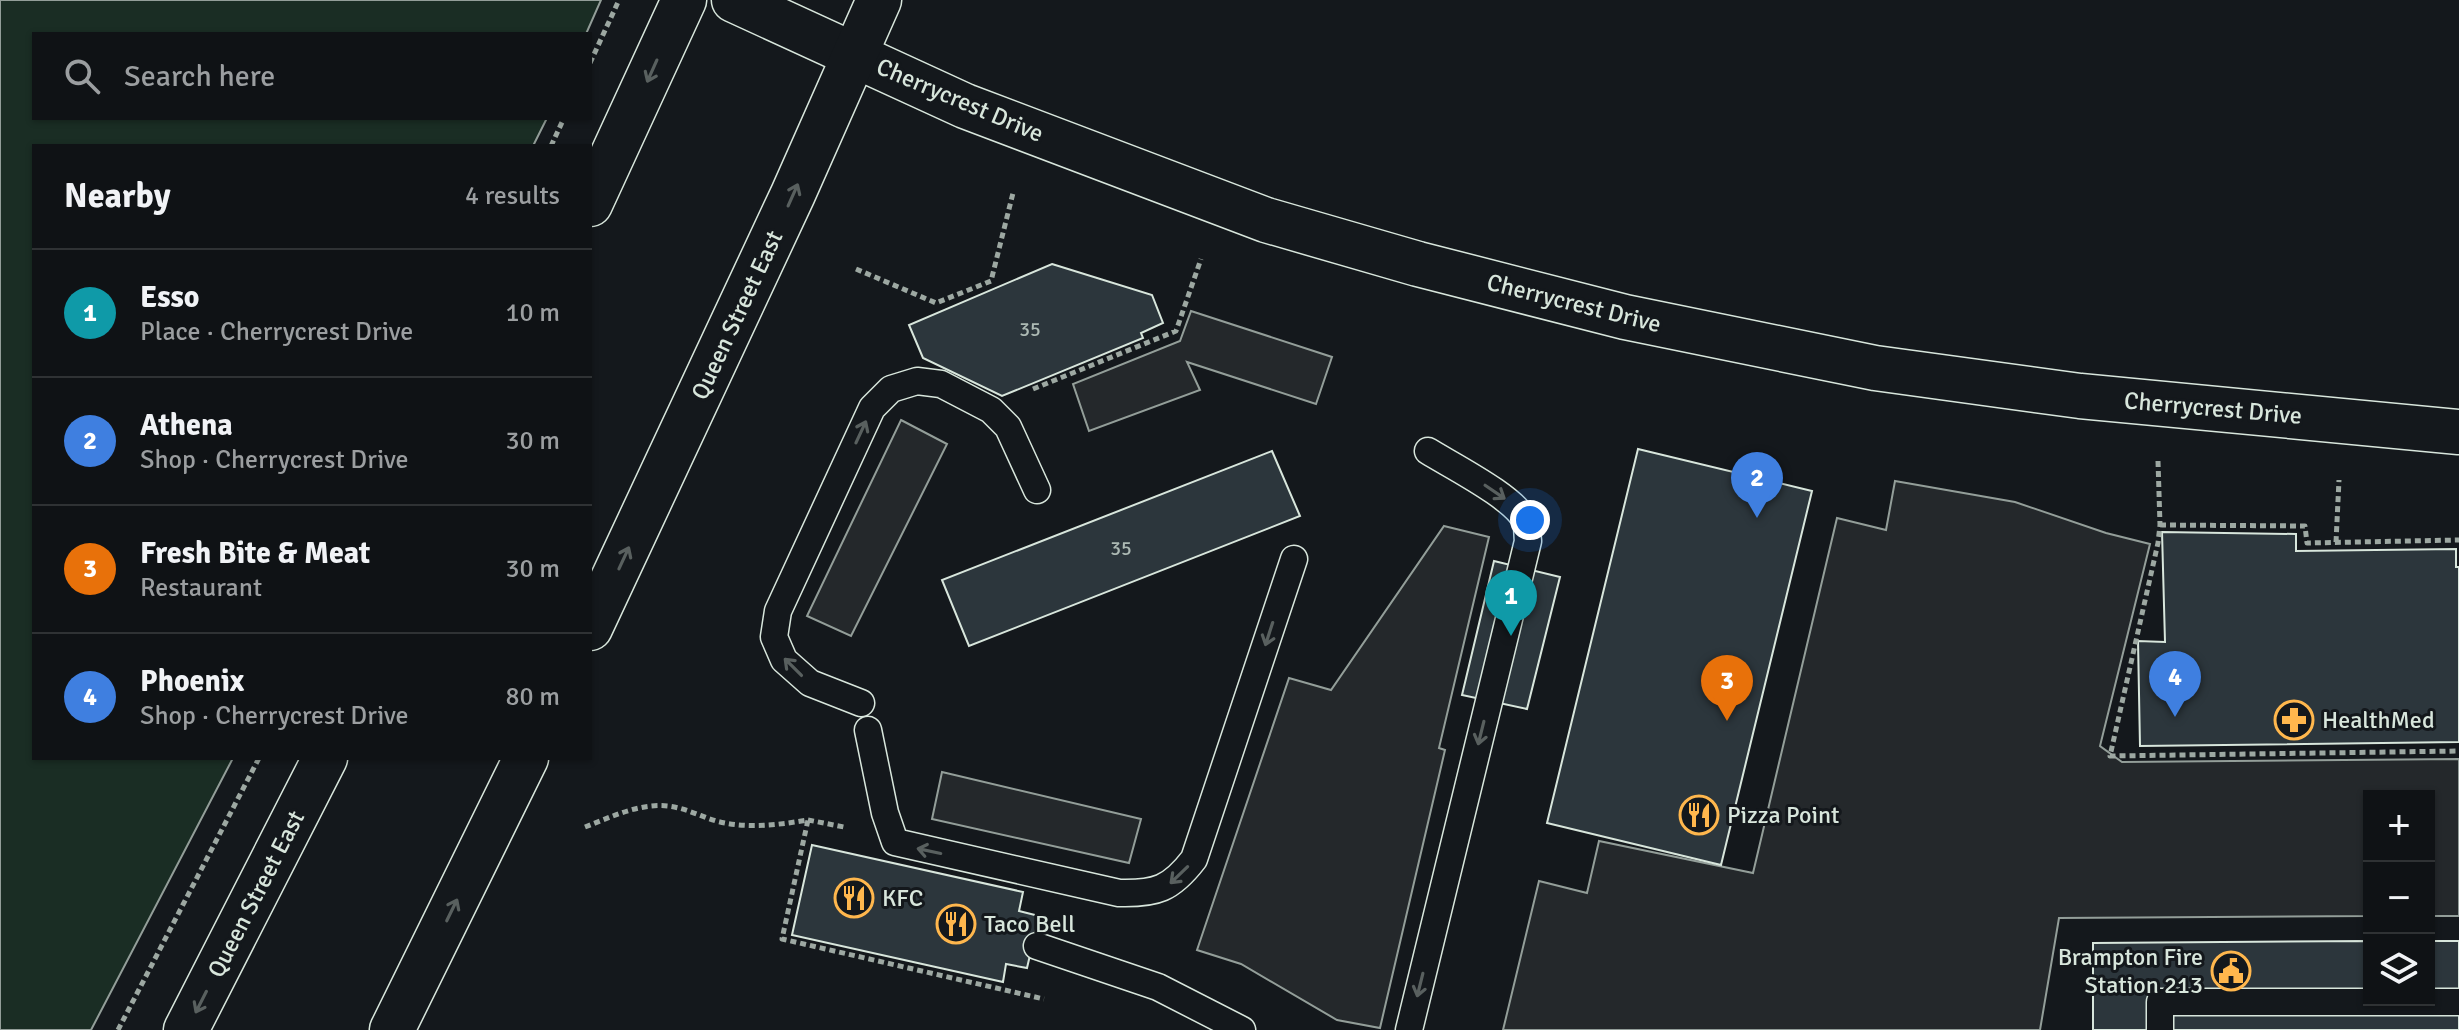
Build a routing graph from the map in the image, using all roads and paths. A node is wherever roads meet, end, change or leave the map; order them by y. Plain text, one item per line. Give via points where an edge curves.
1 (619, 0) edge
2 (684, 0) edge
3 (734, 0) edge
4 (879, 0) edge
5 (855, 55) junction
6 (592, 59) edge
7 (563, 120) edge
8 (552, 144) edge
9 (1013, 193) dead end
10 (592, 200) edge
11 (1201, 259) dead end
12 (856, 269) dead end
13 (1030, 390) dead end
14 (2459, 432) edge
15 (1428, 451) dead end
16 (2158, 461) dead end
17 (2339, 480) dead end
18 (1037, 490) dead end
19 (2160, 525) junction
20 (2459, 540) edge
21 (2336, 542) junction
22 (1294, 559) dead end
23 (592, 624) edge
24 (861, 703) dead end
25 (868, 730) dead end
26 (2459, 751) edge
27 (258, 760) edge
28 (324, 760) edge
29 (525, 760) edge
30 (808, 820) junction
31 (585, 827) dead end
32 (853, 829) dead end
33 (1037, 946) dead end
34 (1045, 999) dead end
35 (2459, 1002) edge
36 (118, 1030) edge
37 (186, 1030) edge
38 (392, 1030) edge
39 (1242, 1030) edge
40 (1409, 1030) edge
41 (2160, 1030) edge

1 - 6 path
2 -> 10 street
3 - 5 street, Cherrycrest Drive
4 - 5 street, Queen Street East
5 - 14 street, Cherrycrest Drive via 965,106 1266,220 1625,317 1875,368 2080,396
23 -> 5 street, Queen Street East
7 - 8 path
9 - 12 path via 991,281 936,303
11 - 13 path via 1176,331
15 -> 40 lane via 1516,508 1526,522 1528,541
16 - 19 path
17 - 21 path
24 -> 18 lane via 810,683 784,660 774,637 778,611 872,408 891,389 917,381 941,384 991,410 1008,427
19 - 21 path via 2305,526 2307,543
19 - 26 path via 2110,756
20 - 21 path
22 -> 25 lane via 1194,859 1163,889 1119,893 895,842
27 - 36 path
28 -> 37 street, Queen Street East
38 -> 29 street
30 - 31 path via 738,825 657,806
30 - 32 path
30 - 34 path via 782,939
33 - 39 lane via 1158,987
35 - 41 lane via 2160,1002

